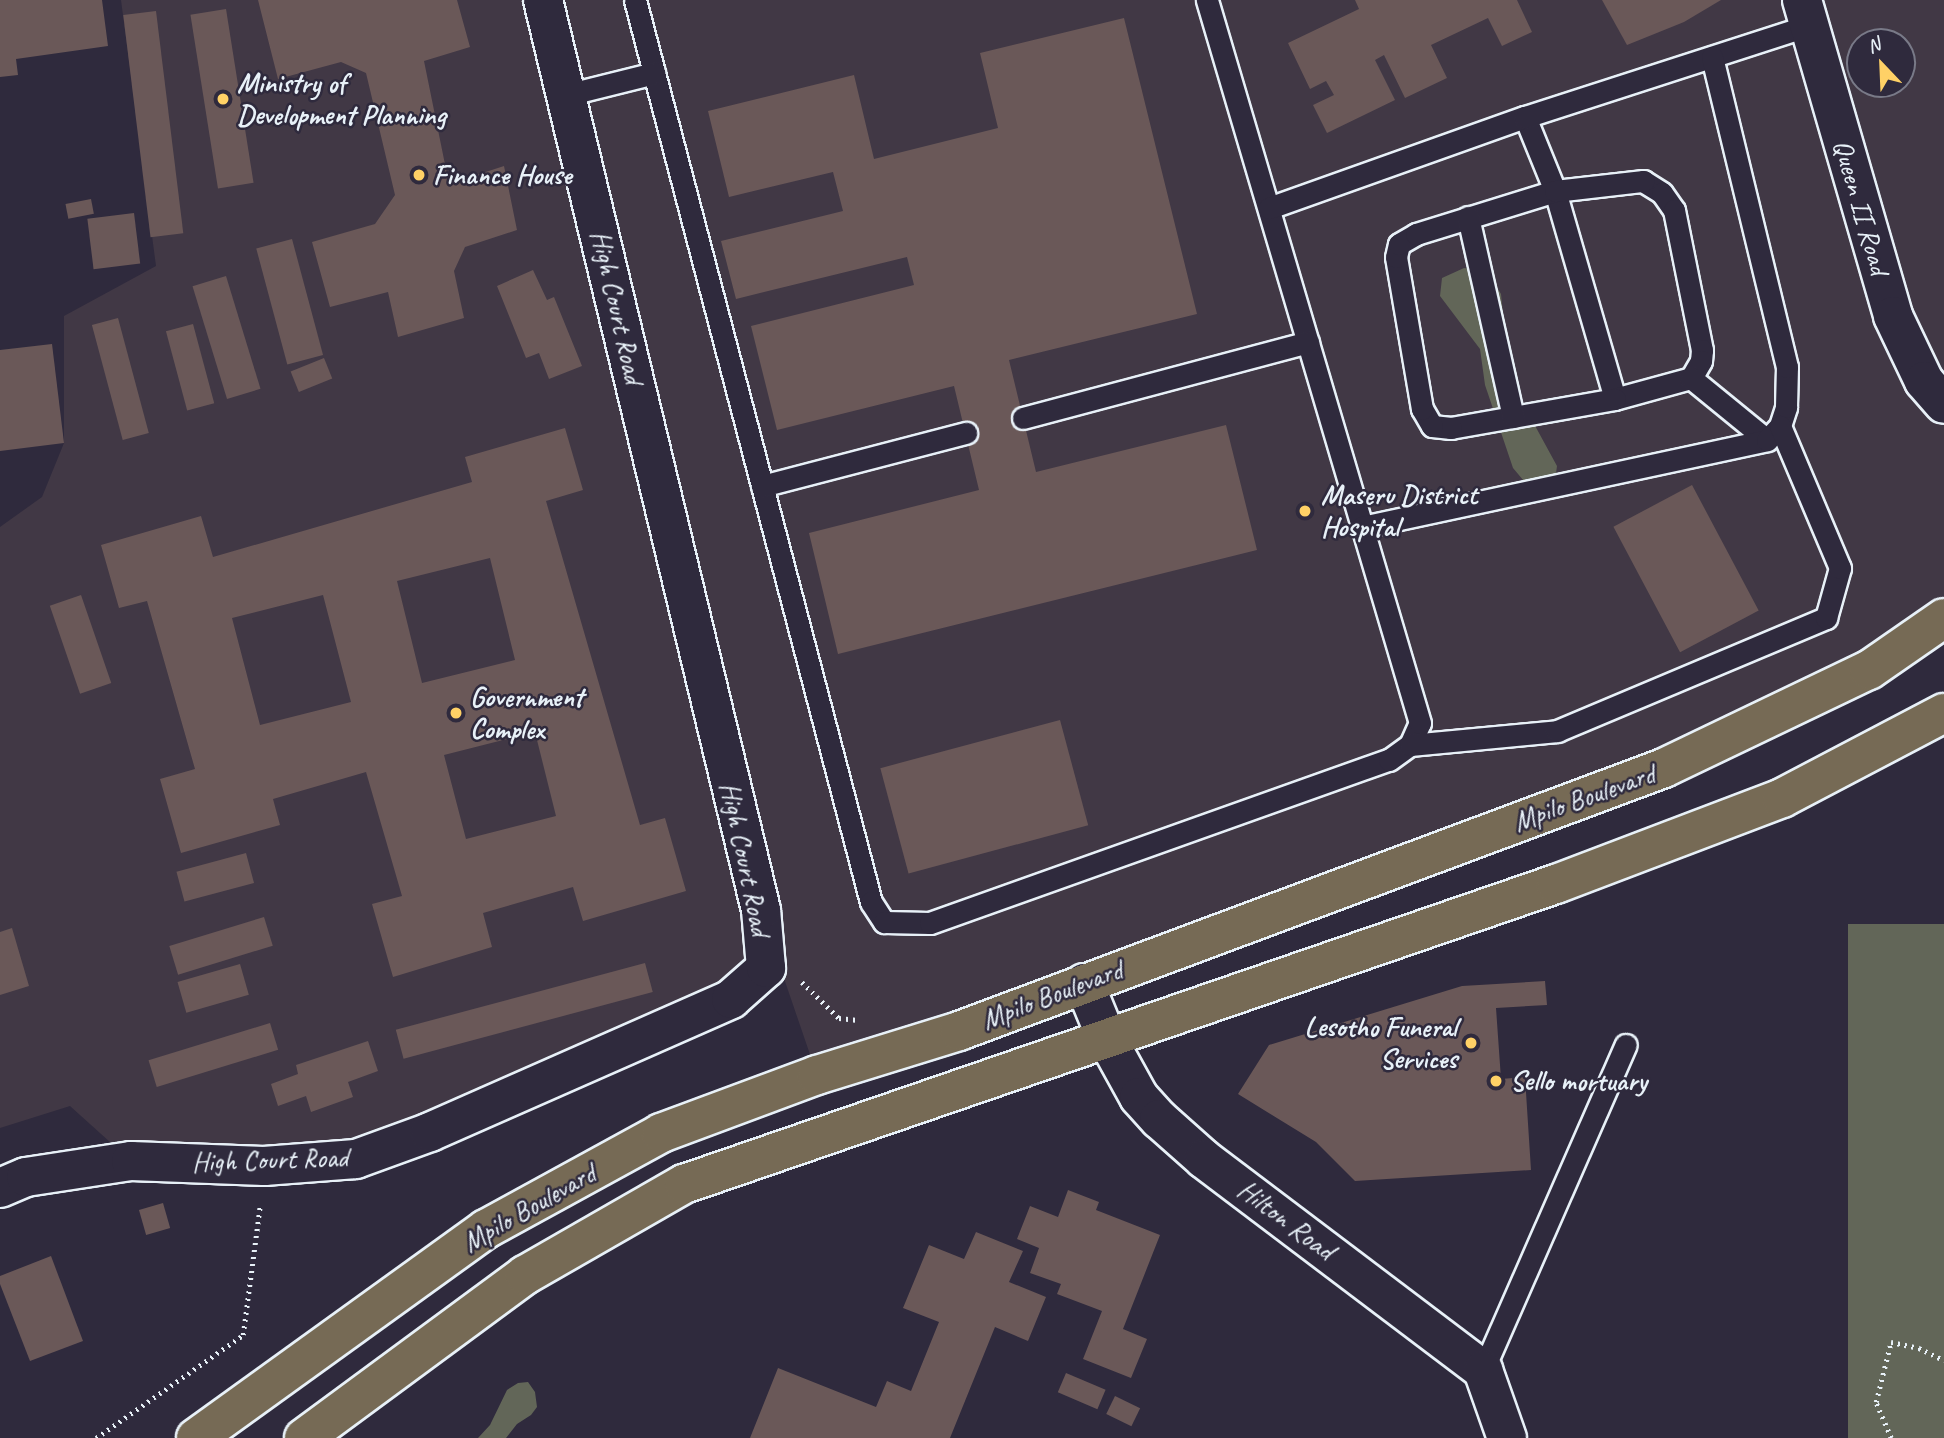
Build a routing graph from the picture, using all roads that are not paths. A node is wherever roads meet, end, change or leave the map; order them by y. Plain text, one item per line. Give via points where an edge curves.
1 (544, 0) edge
2 (635, 0) edge
3 (1207, 0) edge
4 (1806, 12) edge
5 (1712, 57) junction
6 (654, 73) junction
7 (566, 95) junction
8 (1525, 117) junction
9 (1555, 191) junction
10 (1269, 208) junction
11 (1468, 217) junction
12 (1308, 342) junction
13 (1691, 377) junction
14 (1615, 399) junction
15 (1944, 404) edge
16 (1513, 417) junction
17 (1023, 418) dead end
18 (965, 433) dead end
19 (1774, 433) junction
20 (762, 486) junction
21 (1362, 527) junction
22 (1944, 587) edge
23 (1944, 618) edge
24 (1869, 670) junction
25 (1944, 713) edge
26 (1410, 745) junction
27 (1084, 983) junction
28 (1107, 1039) junction
29 (1626, 1045) dead end
30 (0, 1188) edge
31 (1483, 1370) junction
32 (196, 1438) edge
33 (304, 1438) edge
34 (1507, 1438) edge

1 - 7 street, High Court Road
2 - 6 lane
3 - 10 lane
4 - 5 lane
4 - 15 street, Queen II Road via 1893,316 1924,381
5 - 8 lane
5 - 19 lane via 1787,367 1786,407
6 - 7 lane
6 - 20 lane
7 - 30 street, High Court Road via 761,910 766,968 731,999 430,1132 356,1159 264,1166 131,1161 26,1177
8 - 9 lane
8 - 10 lane
9 - 11 lane
9 - 13 lane via 1643,181 1662,193 1674,210 1702,350
9 - 14 lane
10 - 12 lane
11 - 16 lane
11 - 16 lane via 1416,233 1399,244 1396,257 1422,409 1432,426 1451,428
12 - 17 lane
12 - 21 lane
13 - 14 lane
13 - 19 lane
14 - 16 lane
18 - 20 lane
19 - 21 lane
19 - 26 lane via 1840,568 1826,618 1557,731
20 - 26 lane via 871,902 884,922 930,923 1389,760
21 - 26 lane via 1420,723
22 - 24 highway
23 - 24 highway, Mpilo Boulevard
24 - 27 highway, Mpilo Boulevard via 1664,768
25 - 28 highway, Mpilo Boulevard via 1769,803 1556,884
27 - 28 street, Hilton Road
27 - 32 highway, Mpilo Boulevard via 661,1133 486,1229
28 - 31 street, Hilton Road via 1139,1097 1158,1119 1204,1159
28 - 33 highway, Mpilo Boulevard via 684,1184 525,1275
29 - 31 lane
31 - 34 street

